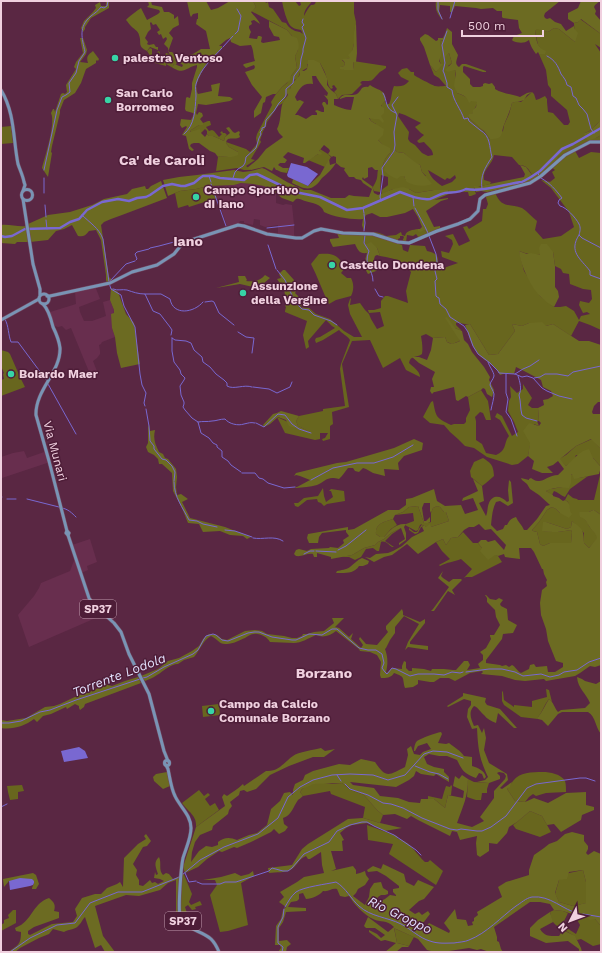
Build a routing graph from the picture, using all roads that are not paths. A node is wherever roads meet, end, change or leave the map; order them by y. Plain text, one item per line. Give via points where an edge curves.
1 (1, 90) edge
2 (601, 142) edge
3 (25, 185) junction
4 (28, 190) junction
5 (23, 191) junction
6 (23, 199) junction
7 (28, 200) junction
8 (24, 207) junction
9 (43, 299) junction
10 (1, 320) edge
11 (219, 952) edge

1 - 3 main road via 10,111 18,164
2 - 9 main road via 590,142 565,155 536,180 485,195 480,199 478,211 470,219 409,243 373,234 321,229 302,238 296,238 266,234 238,225 185,242 174,254 159,264 132,272 109,283
3 - 4 main road
3 - 5 main road
4 - 5 main road
4 - 7 main road via 32,198
5 - 6 main road
6 - 7 main road
6 - 8 main road, SP37
7 - 8 main road
8 - 9 main road, SP37 via 33,264
9 - 10 main road
9 - 11 main road, Via Munari / SP37 via 60,349 58,361 38,400 36,415 67,533 89,598 120,630 148,691 173,791 191,824 182,860 179,911 182,919 190,927 210,938

